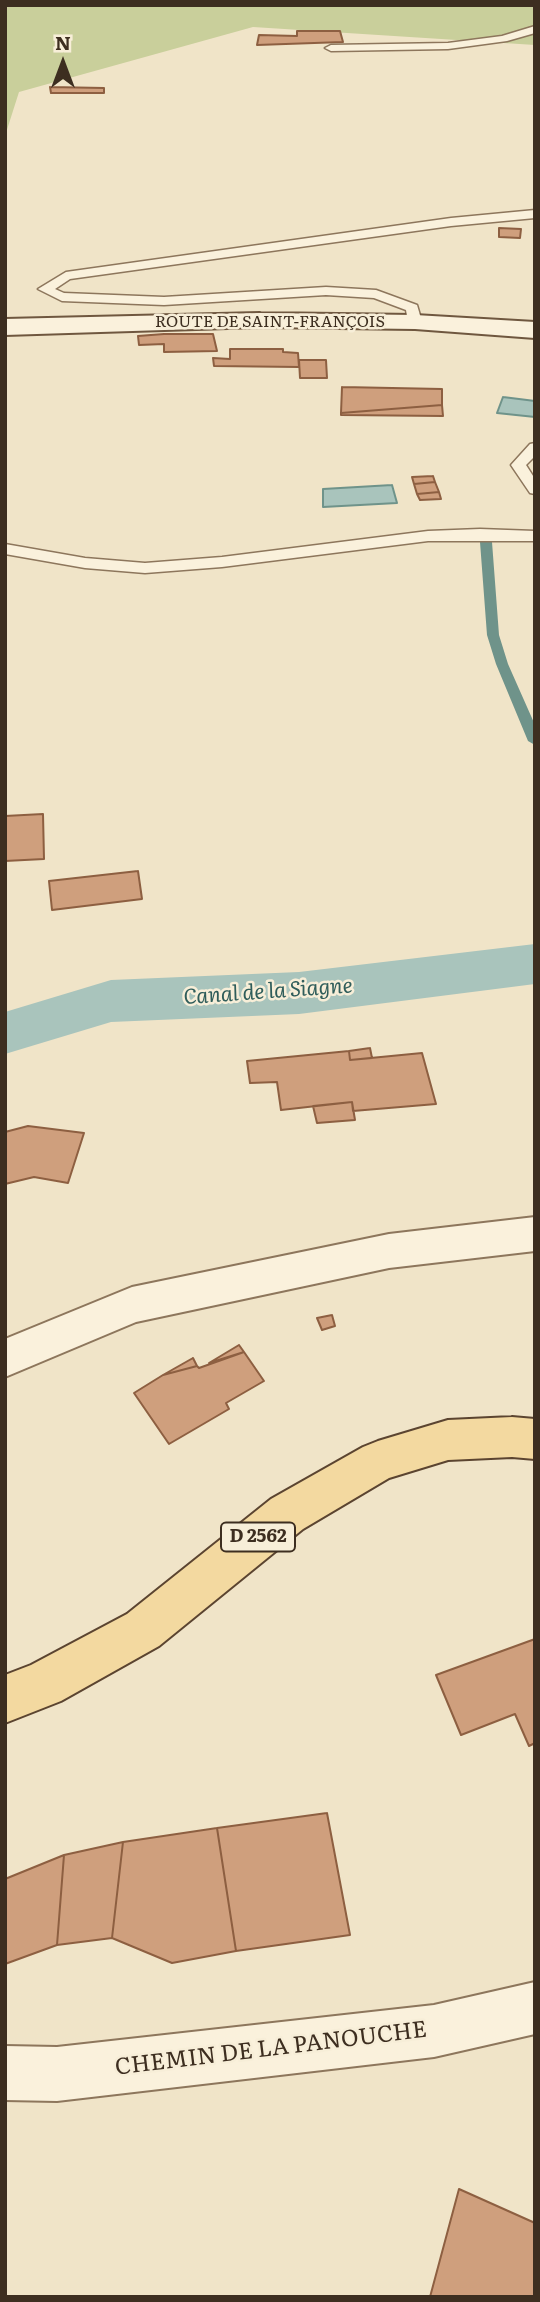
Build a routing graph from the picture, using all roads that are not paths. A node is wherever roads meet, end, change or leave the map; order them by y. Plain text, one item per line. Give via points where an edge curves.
1 (535, 29) edge
2 (331, 48) dead end
3 (535, 214) edge
4 (415, 322) junction
5 (5, 327) edge
6 (535, 330) edge
7 (535, 447) edge
8 (535, 489) edge
9 (535, 536) edge
10 (5, 549) edge
11 (535, 1234) edge
12 (5, 1358) edge
13 (535, 1440) edge
14 (5, 1699) edge
15 (535, 2008) edge
16 (5, 2073) edge

1 - 2 lane via 503,39 448,46
3 - 4 lane via 66,276 45,289 62,297 164,301 326,291 376,294 412,308
4 - 5 street, ROUTE DE SAINT-FRANÇOIS via 260,320
4 - 6 street, ROUTE DE SAINT-FRANÇOIS
7 - 8 lane via 518,465
9 - 10 lane via 428,536 145,568
11 - 12 street via 389,1251 132,1305
13 - 14 main road, D 2562 via 448,1440 378,1461 287,1514 143,1630 44,1684
15 - 16 street, CHEMIN DE LA PANOUCHE via 433,2031 57,2074

